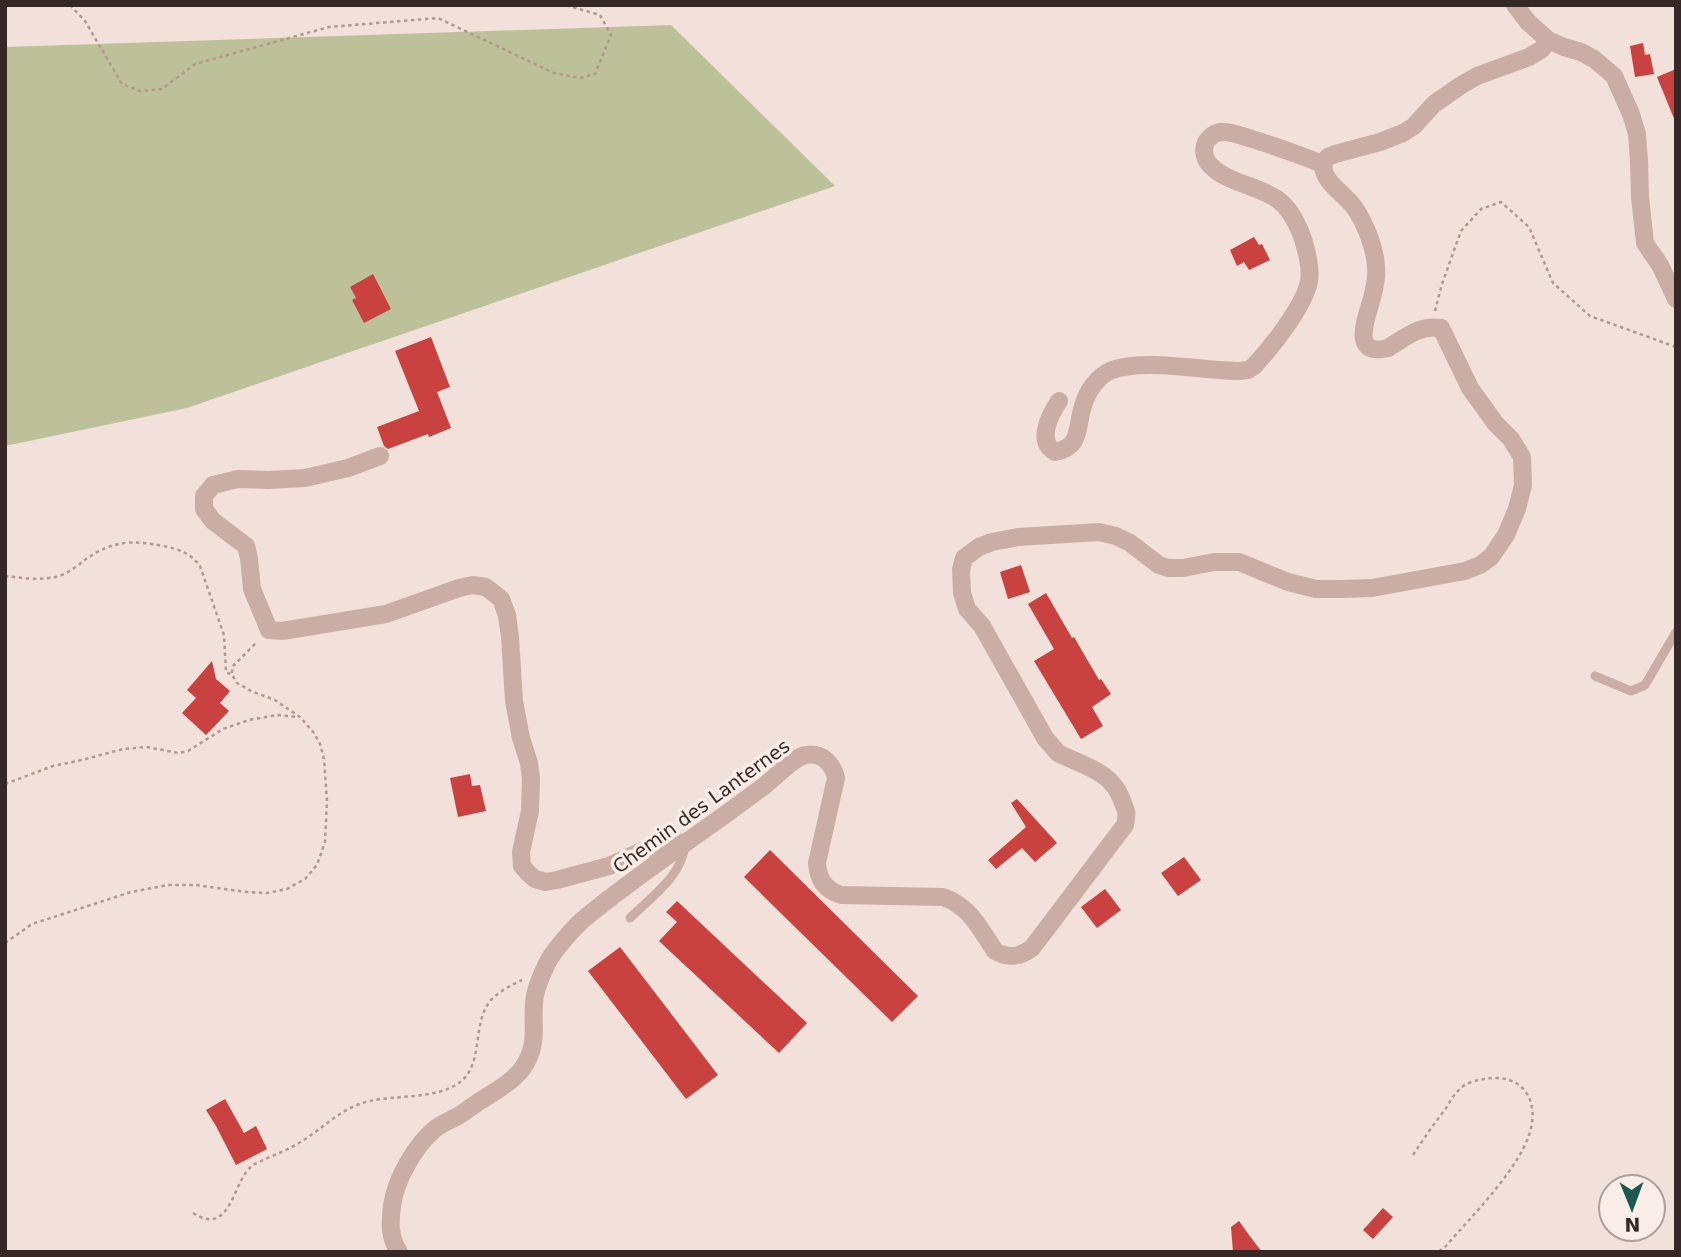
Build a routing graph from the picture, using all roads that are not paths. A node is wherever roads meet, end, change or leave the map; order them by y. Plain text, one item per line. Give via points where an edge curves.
1 (1515, 5) edge
2 (1548, 40) junction
3 (1323, 164) junction
4 (1676, 299) edge
5 (1059, 401) dead end
6 (380, 456) dead end
7 (1676, 632) edge
8 (1595, 676) dead end
9 (685, 843) junction
10 (630, 918) dead end
11 (398, 1252) edge

1 - 2 street
2 - 3 street via 1529,57 1461,86 1403,133 1335,155
2 - 4 street via 1587,55 1614,76 1637,134 1645,243
3 - 5 street via 1222,132 1205,145 1206,160 1216,170 1278,200 1294,219 1306,249 1308,283 1300,304 1254,366 1240,371 1141,366 1111,370 1094,384 1076,438 1063,451 1055,452 1046,444 1046,424
3 - 9 street, Chemin des Lanternes via 1329,182 1354,207 1373,248 1374,291 1364,341 1374,349 1384,349 1412,332 1441,328 1470,388 1522,457 1523,485 1517,509 1491,556 1465,571 1372,588 1316,589 1239,562 1168,568 1130,543 1099,532 992,542 964,558 962,593 967,609 982,626 1045,738 1058,753 1107,776 1128,814 1125,825 1026,953 1010,957 995,951 966,909 943,897 841,895 826,887 817,863 836,778 830,763 815,755 798,758
6 - 9 street via 305,478 237,479 213,485 204,496 204,509 213,521 246,546 252,589 269,630 386,614 459,588 486,587 500,599 507,615 514,701 529,763 530,811 521,852 527,873 546,882 557,880 609,866 658,844
7 - 8 lane via 1644,685 1631,691
9 - 10 lane via 676,873
9 - 11 street, Chemin des Lanternes via 582,920 551,957 534,1002 532,1051 522,1068 500,1089 434,1130 402,1176 390,1219 390,1235

